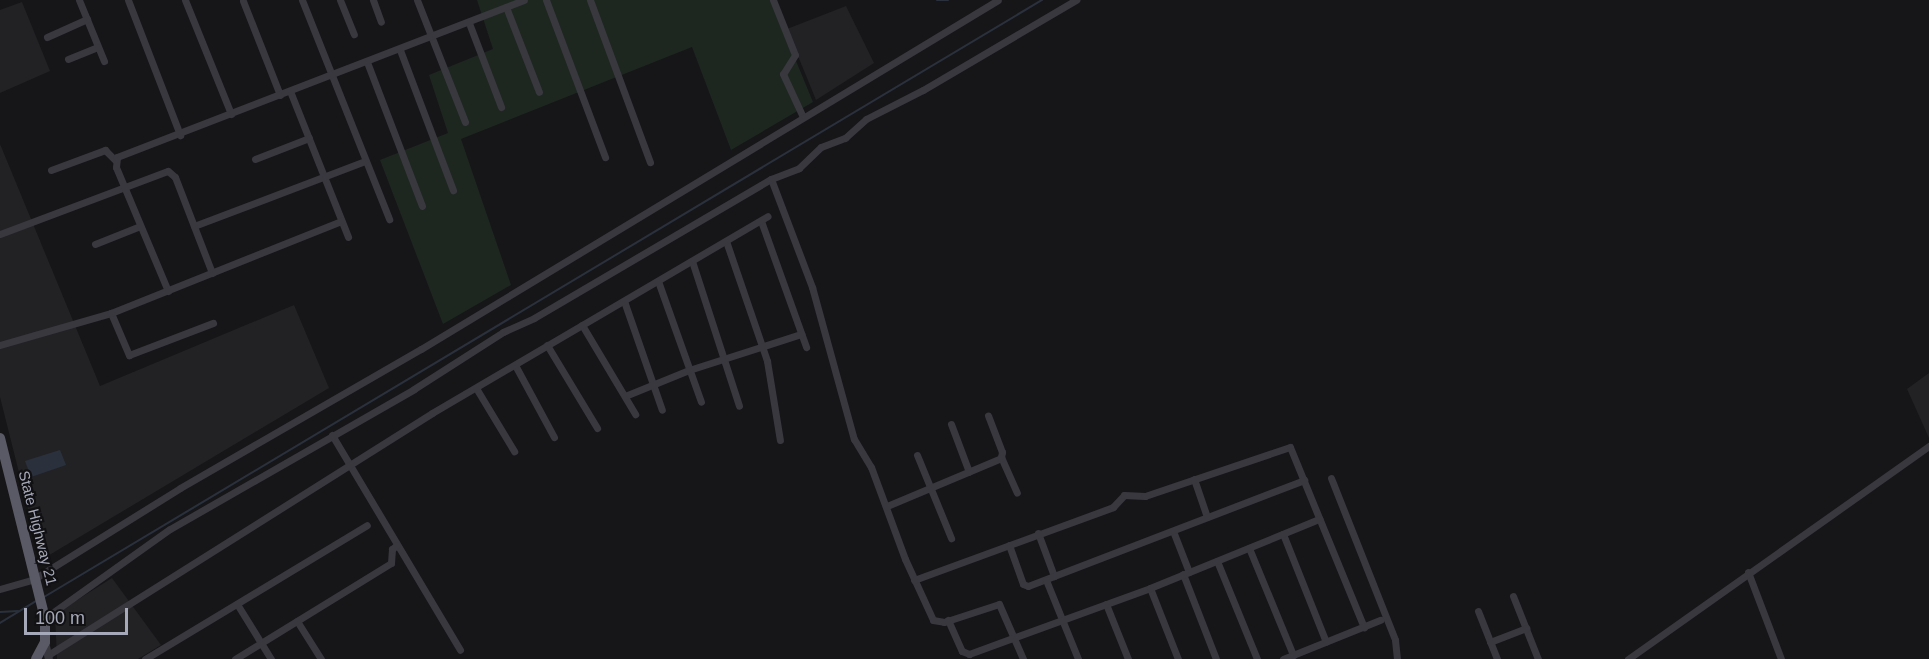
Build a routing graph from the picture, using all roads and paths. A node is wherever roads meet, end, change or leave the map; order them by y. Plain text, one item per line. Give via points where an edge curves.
1 (79, 0) edge
2 (128, 0) edge
3 (185, 0) edge
4 (302, 0) edge
5 (340, 0) edge
6 (373, 0) edge
7 (417, 0) edge
8 (524, 0) edge
9 (546, 0) edge
10 (590, 0) edge
11 (773, 0) edge
12 (998, 0) edge
13 (1076, 0) edge
14 (243, 1) edge
15 (506, 7) junction
16 (87, 19) junction
17 (381, 22) dead end
18 (470, 23) junction
19 (354, 34) dead end
20 (47, 37) dead end
21 (432, 38) junction
22 (98, 47) junction
23 (400, 50) junction
24 (68, 59) dead end
25 (104, 61) dead end
26 (367, 62) junction
27 (331, 76) junction
28 (290, 91) junction
29 (539, 92) dead end
30 (280, 95) junction
31 (501, 107) dead end
32 (231, 114) junction
33 (803, 117) junction
34 (465, 122) dead end
35 (180, 135) junction
36 (309, 138) junction
37 (605, 156) dead end
38 (255, 159) dead end
39 (115, 160) junction
40 (365, 161) junction
41 (650, 162) dead end
42 (51, 170) dead end
43 (325, 176) junction
44 (771, 179) junction
45 (124, 187) junction
46 (453, 190) dead end
47 (422, 206) dead end
48 (768, 216) dead end
49 (389, 219) dead end
50 (760, 220) junction
51 (341, 221) junction
52 (140, 226) junction
53 (194, 226) junction
54 (0, 234) edge
55 (348, 237) dead end
56 (726, 241) junction
57 (95, 244) dead end
58 (692, 261) junction
59 (212, 273) junction
60 (658, 282) junction
61 (168, 291) junction
62 (624, 302) junction
63 (111, 314) junction
64 (213, 323) dead end
65 (582, 325) junction
66 (801, 334) junction
67 (0, 345) edge
68 (547, 345) junction
69 (762, 346) junction
70 (806, 347) dead end
71 (724, 358) junction
72 (515, 365) junction
73 (689, 370) junction
74 (653, 385) junction
75 (476, 388) junction
76 (626, 396) junction
77 (700, 402) dead end
78 (739, 406) dead end
79 (662, 410) dead end
80 (635, 414) dead end
81 (988, 416) dead end
82 (951, 424) dead end
83 (597, 428) dead end
84 (332, 435) junction
85 (554, 437) dead end
86 (0, 438) edge
87 (780, 440) dead end
88 (1929, 446) edge
89 (514, 451) dead end
90 (917, 455) dead end
91 (1001, 457) junction
92 (348, 464) junction
93 (969, 472) junction
94 (1331, 478) dead end
95 (1194, 479) junction
96 (1304, 480) junction
97 (930, 488) junction
98 (1017, 493) dead end
99 (887, 506) junction
100 (1207, 517) junction
101 (1319, 519) junction
102 (367, 525) dead end
103 (1173, 531) junction
104 (1038, 533) junction
105 (1283, 534) junction
106 (951, 538) dead end
107 (1009, 544) junction
108 (395, 546) junction
109 (1249, 548) junction
110 (1217, 561) junction
111 (1748, 572) junction
112 (1186, 573) junction
113 (1054, 576) junction
114 (914, 580) junction
115 (1046, 580) junction
116 (35, 584) junction
117 (1150, 588) junction
118 (0, 589) edge
119 (1513, 596) dead end
120 (237, 604) junction
121 (1106, 604) junction
122 (1478, 611) dead end
123 (44, 613) junction
124 (1063, 620) junction
125 (1380, 620) dead end
126 (297, 621) junction
127 (948, 621) junction
128 (1364, 627) junction
129 (1526, 628) junction
130 (1015, 639) junction
131 (45, 642) junction
132 (1326, 642) junction
133 (1490, 642) junction
134 (261, 643) junction
135 (460, 650) dead end
136 (1293, 655) junction
137 (49, 657) edge
138 (36, 659) edge
139 (145, 659) edge
140 (235, 659) edge
141 (271, 659) edge
142 (321, 659) edge
143 (1023, 659) edge
144 (1078, 659) edge
145 (1128, 659) edge
146 (1178, 659) edge
147 (1216, 659) edge
148 (1257, 659) edge
149 (1283, 659) edge
150 (1397, 659) edge
151 (1497, 659) edge
152 (1538, 659) edge
153 (1628, 659) edge
154 (1781, 659) edge

1 - 16 street
2 - 35 street
3 - 32 street
4 - 27 street
5 - 19 street
6 - 17 street
7 - 21 street
8 - 15 street
9 - 37 street
10 - 41 street
11 - 33 street via 795,55 783,74
12 - 33 street
13 - 44 street via 866,119 845,138 821,147 799,168
14 - 30 street
15 - 18 street
15 - 29 street
16 - 20 street
16 - 22 street
18 - 21 street
18 - 31 street
21 - 23 street
21 - 34 street
22 - 24 street
22 - 25 street
23 - 26 street
23 - 46 street
26 - 27 street
26 - 47 street
27 - 28 street
27 - 40 street
28 - 30 street
28 - 36 street
30 - 32 street
32 - 35 street
33 - 116 street
35 - 39 street
36 - 38 street
36 - 43 street
39 - 42 street via 105,150
39 - 45 street
40 - 43 street
40 - 49 street
43 - 51 street
43 - 53 street
44 - 84 street
44 - 99 street via 812,287 854,439
45 - 52 street
45 - 53 street via 171,172
45 - 54 street
48 - 50 street
50 - 56 street
50 - 66 street
51 - 55 street
51 - 59 street
52 - 57 street
52 - 61 street
53 - 59 street
56 - 58 street
56 - 69 street
58 - 60 street
58 - 71 street
59 - 61 street
60 - 62 street
60 - 73 street
61 - 63 street
62 - 65 street
62 - 74 street
63 - 64 street via 129,355
63 - 67 street
65 - 68 street
65 - 76 street
66 - 69 street
66 - 70 street
68 - 72 street
68 - 83 street
69 - 71 street
69 - 87 street
71 - 73 street
71 - 78 street
72 - 75 street
72 - 85 street
73 - 74 street
73 - 77 street
74 - 76 street
74 - 79 street
75 - 89 street
75 - 92 street
76 - 80 street
81 - 91 street
82 - 93 street
84 - 92 street
84 - 123 street via 170,529
86 - 116 highway, State Highway 21
88 - 111 street
90 - 97 street
91 - 93 street
91 - 98 street
92 - 108 street
92 - 137 street
93 - 97 street
94 - 150 street via 1395,640
95 - 96 street via 1290,447
95 - 100 street
95 - 104 street via 1145,496 1124,495 1113,507
96 - 100 street
96 - 101 street
97 - 99 street
97 - 106 street
99 - 114 street
100 - 103 street
101 - 105 street
101 - 128 street
102 - 120 street
103 - 112 street
103 - 113 street
104 - 107 street
104 - 113 street
105 - 109 street
105 - 132 street
107 - 114 street
107 - 115 street via 1024,586
108 - 126 street via 391,563
108 - 135 street
109 - 110 street
109 - 136 street
110 - 112 street
110 - 148 street
111 - 153 street
111 - 154 street
112 - 117 street
112 - 147 street
113 - 115 street
114 - 127 street via 933,620
115 - 124 street
116 - 118 street
116 - 123 highway, State Highway 21
117 - 121 street
117 - 146 street
119 - 129 street
120 - 134 street
120 - 139 street
121 - 124 street
121 - 145 street
122 - 133 street
123 - 131 highway, State Highway 21
124 - 130 street
124 - 144 street
125 - 128 street
126 - 134 street
126 - 142 street
127 - 130 street via 966,655
127 - 130 street via 996,603
128 - 132 street
129 - 133 street
129 - 152 street
130 - 143 street
131 - 137 street
131 - 138 highway, State Highway 21
132 - 136 street
133 - 151 street
134 - 140 street
134 - 141 street
136 - 149 street

